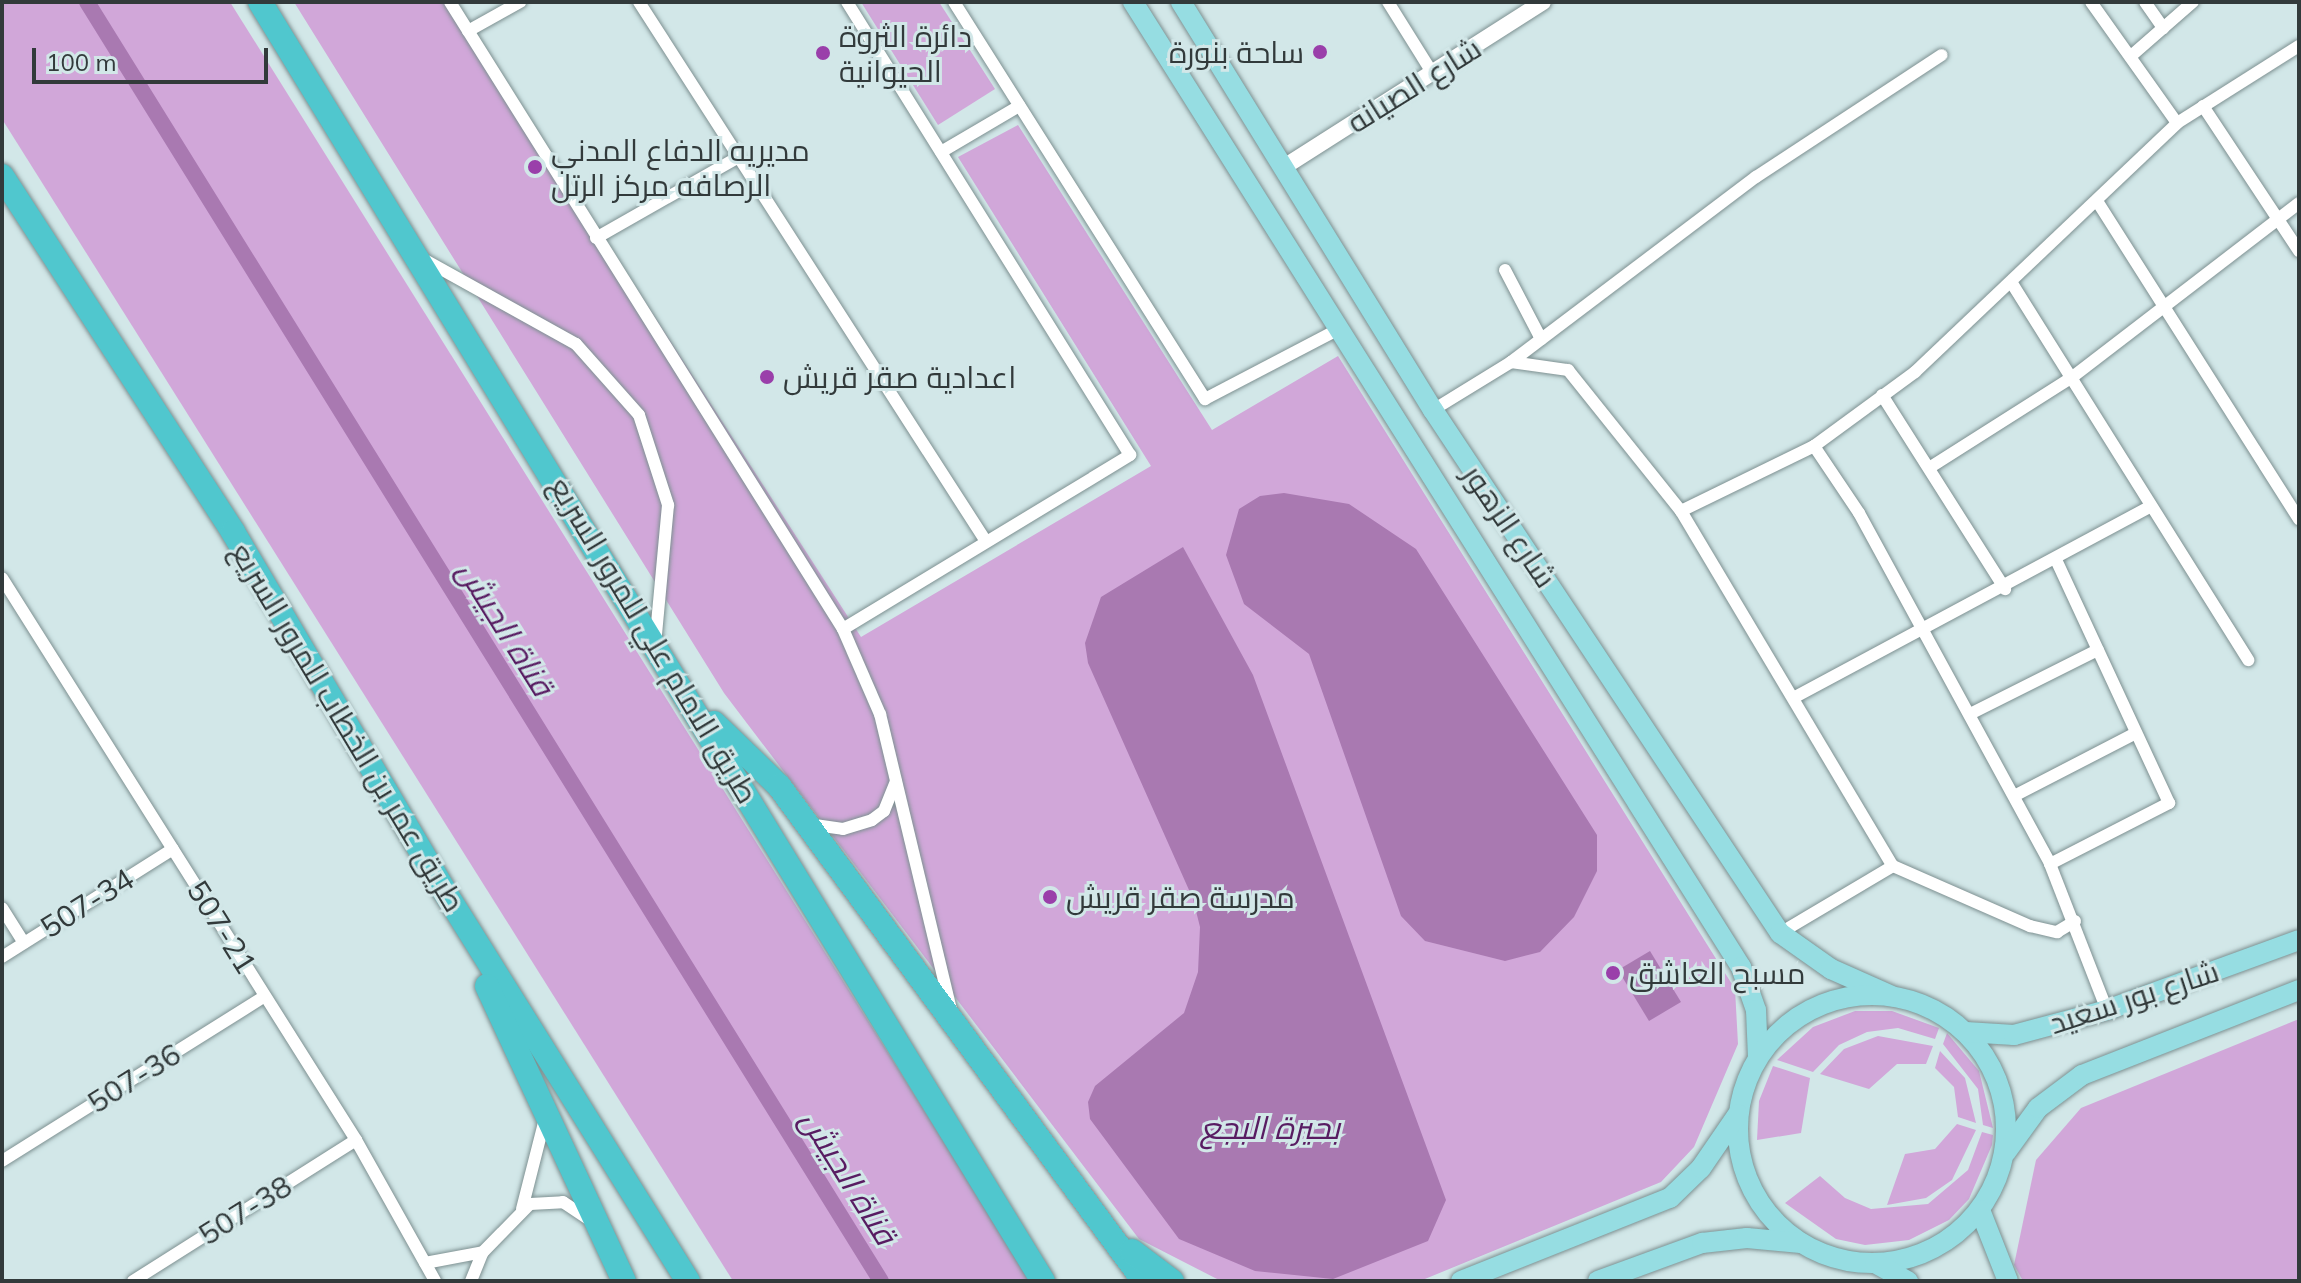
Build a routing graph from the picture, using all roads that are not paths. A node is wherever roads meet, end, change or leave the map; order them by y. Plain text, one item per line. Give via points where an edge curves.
1 (260, 2) edge
2 (450, 2) edge
3 (520, 2) edge
4 (639, 2) edge
5 (847, 2) edge
6 (954, 2) edge
7 (1133, 2) edge
8 (1181, 2) edge
9 (1388, 2) edge
10 (2091, 2) edge
11 (2145, 2) edge
12 (2193, 2) edge
13 (1537, 4) edge
14 (2163, 28) junction
15 (468, 31) junction
16 (2299, 46) edge
17 (1942, 55) dead end
18 (2131, 56) junction
19 (1433, 74) junction
20 (1019, 106) junction
21 (2203, 106) junction
22 (2177, 123) junction
23 (941, 152) junction
24 (735, 159) junction
25 (1284, 167) junction
26 (2, 176) edge
27 (2097, 201) junction
28 (2299, 203) edge
29 (2280, 219) junction
30 (596, 238) junction
31 (2299, 251) edge
32 (422, 258) junction
33 (1505, 270) dead end
34 (2013, 285) junction
35 (2164, 307) junction
36 (1373, 311) junction
37 (1341, 328) junction
38 (1541, 339) junction
39 (1511, 362) junction
40 (2071, 378) junction
41 (1882, 395) junction
42 (1433, 410) junction
43 (1814, 446) junction
44 (1929, 468) junction
45 (2151, 506) junction
46 (1681, 511) junction
47 (2299, 519) edge
48 (985, 540) junction
49 (2056, 560) junction
50 (2, 578) edge
51 (2005, 589) junction
52 (843, 629) junction
53 (1921, 629) junction
54 (655, 644) junction
55 (2098, 650) junction
56 (2248, 660) dead end
57 (1795, 697) junction
58 (691, 702) junction
59 (1970, 714) junction
60 (2136, 733) junction
61 (896, 781) junction
62 (2014, 796) junction
63 (806, 823) junction
64 (173, 849) junction
65 (2050, 864) junction
66 (1893, 866) junction
67 (443, 889) junction
68 (2, 908) edge
69 (2075, 921) junction
70 (1780, 933) junction
71 (2299, 940) edge
72 (24, 943) junction
73 (2, 957) edge
74 (2299, 990) edge
75 (265, 996) junction
76 (1892, 996) junction
77 (2107, 1010) junction
78 (955, 1026) junction
79 (1966, 1032) junction
80 (1758, 1057) junction
81 (546, 1113) junction
82 (1738, 1114) junction
83 (356, 1140) junction
84 (2006, 1152) junction
85 (2, 1161) edge
86 (522, 1209) junction
87 (1980, 1210) junction
88 (599, 1226) junction
89 (1105, 1228) junction
90 (1801, 1243) junction
91 (483, 1252) junction
92 (425, 1263) junction
93 (1875, 1263) junction
94 (133, 1281) edge
95 (435, 1281) edge
96 (471, 1281) edge
97 (624, 1281) edge
98 (688, 1281) edge
99 (1043, 1281) edge
100 (1144, 1281) edge
101 (1172, 1281) edge
102 (1461, 1281) edge
103 (1598, 1281) edge
104 (1908, 1281) edge
105 (2008, 1281) edge

1 - 32 highway, طريق الامام علي للمرور السريع
2 - 15 street
3 - 15 street
4 - 24 street
5 - 23 street
6 - 20 street
7 - 37 main road, شارع الزهور
8 - 25 main road, شارع الزهور
9 - 19 street
10 - 18 street
11 - 14 street
12 - 14 street
13 - 19 street, شارع الصيانه
14 - 18 street
15 - 30 street
16 - 21 street
17 - 38 street via 1756,177
18 - 22 street
19 - 25 street, شارع الصيانه
20 - 23 street
20 - 37 street via 1205,399
21 - 22 street
21 - 29 street
22 - 27 street
23 - 48 street via 1130,455
24 - 30 street
24 - 48 street
25 - 36 main road, شارع الزهور
26 - 67 highway, طريق عمر بن الخطاب للمرور السريع via 233,532
27 - 34 street
27 - 35 street
28 - 29 street
29 - 31 street
29 - 35 street
30 - 52 street
32 - 54 highway, طريق الامام علي للمرور السريع
32 - 54 street via 576,344 639,415 668,505
33 - 38 street
34 - 40 street
34 - 41 street
35 - 40 street
35 - 47 street
36 - 37 main road
36 - 42 main road, شارع الزهور
37 - 80 main road, شارع الزهور via 1741,967 1756,1010
38 - 39 street
39 - 42 street
39 - 46 street via 1568,370
40 - 44 street
40 - 45 street
41 - 43 street
41 - 44 street
42 - 70 main road, شارع الزهور
43 - 46 street
43 - 53 street via 1859,513
44 - 51 street
45 - 49 street
45 - 56 street
46 - 57 street
48 - 52 street
49 - 51 street
49 - 55 street
50 - 64 street, 507-21
51 - 53 street
52 - 61 street via 880,714
53 - 57 street
53 - 59 street
54 - 58 highway, طريق الامام علي للمرور السريع
55 - 59 street
55 - 60 street
57 - 66 street
58 - 63 highway via 770,775
58 - 99 highway, طريق الامام علي للمرور السريع
59 - 62 street
60 - 62 street
60 - 65 street via 2169,803
61 - 63 street via 884,811 872,820 843,829
61 - 78 street
62 - 65 street
63 - 78 highway
64 - 72 street, 507-34
64 - 75 street, 507-21
65 - 69 street
66 - 69 street via 2030,926 2057,932
66 - 70 street
67 - 81 highway
67 - 98 highway, طريق عمر بن الخطاب للمرور السريع
68 - 72 street
69 - 77 street
70 - 76 main road, شارع الزهور via 1831,969
71 - 77 main road, شارع بور سعيد
72 - 73 street, 507-34
74 - 84 main road, شارع بور سعيد via 2082,1075 2038,1108
75 - 83 street, 507-21
75 - 85 street, 507-36
76 - 79 main road via 1932,1008
76 - 80 main road via 1853,996 1816,1007 1783,1027
77 - 79 main road, شارع بور سعيد via 2014,1035
78 - 89 highway
79 - 84 main road via 1992,1067 2006,1108
80 - 82 main road
81 - 86 street
81 - 88 highway
82 - 90 main road via 1739,1152 1751,1188 1772,1219
82 - 102 main road via 1721,1143 1670,1198
83 - 92 street, 507-21
83 - 94 street, 507-38
84 - 87 main road
86 - 88 street via 555,1200
86 - 91 street
87 - 93 main road via 1951,1239 1915,1257
87 - 105 main road
88 - 97 highway
89 - 100 highway
89 - 101 highway
90 - 93 main road via 1836,1259
90 - 103 main road via 1747,1238 1702,1243
91 - 92 street
91 - 96 street
92 - 95 street, 507-21
93 - 104 main road

